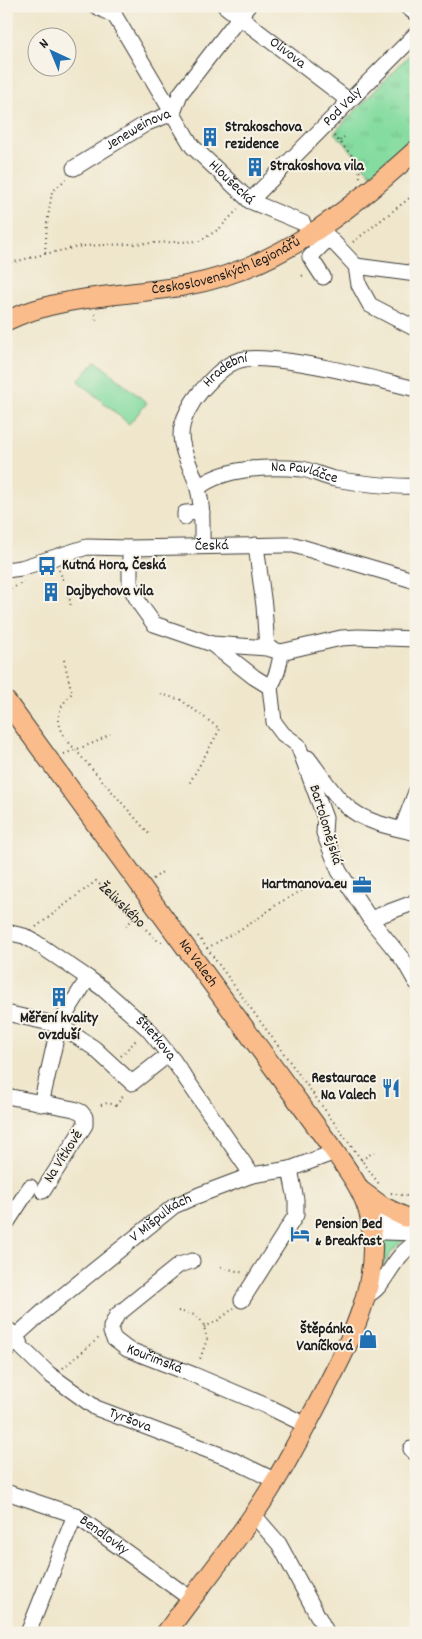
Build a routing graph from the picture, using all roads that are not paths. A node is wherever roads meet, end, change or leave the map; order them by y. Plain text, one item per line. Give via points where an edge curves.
1 (96, 6) edge
2 (225, 6) edge
3 (406, 6) edge
4 (119, 11) edge
5 (244, 12) edge
6 (416, 14) edge
7 (416, 34) edge
8 (348, 100) junction
9 (173, 112) junction
10 (416, 150) edge
11 (74, 168) road end
12 (250, 201) junction
13 (318, 230) junction
14 (356, 266) junction
15 (416, 274) edge
16 (324, 277) dead end
17 (6, 322) edge
18 (416, 329) edge
19 (416, 389) edge
20 (416, 486) edge
21 (198, 488) junction
22 (202, 512) junction
23 (185, 517) dead end
24 (256, 545) junction
25 (202, 546) junction
26 (130, 548) junction
27 (6, 570) edge
28 (416, 581) edge
29 (416, 639) edge
30 (212, 644) junction
31 (274, 650) junction
32 (270, 687) junction
33 (6, 701) edge
34 (298, 745) junction
35 (416, 792) edge
36 (341, 801) junction
37 (325, 818) junction
38 (409, 831) edge
39 (416, 900) edge
40 (370, 919) junction
41 (6, 932) edge
42 (88, 978) junction
43 (416, 982) edge
44 (6, 1013) edge
45 (59, 1025) junction
46 (160, 1061) dead end
47 (6, 1096) edge
48 (41, 1104) junction
49 (335, 1152) junction
50 (290, 1169) junction
51 (252, 1175) junction
52 (360, 1190) junction
53 (410, 1219) edge
54 (6, 1224) edge
55 (372, 1230) junction
56 (416, 1233) edge
57 (416, 1243) edge
58 (192, 1261) dead end
59 (366, 1295) junction
60 (242, 1300) dead end
61 (11, 1332) edge
62 (6, 1352) edge
63 (306, 1425) junction
64 (276, 1481) junction
65 (6, 1492) edge
66 (75, 1514) junction
67 (253, 1514) junction
68 (191, 1599) junction
69 (28, 1633) edge
70 (166, 1633) edge
71 (327, 1633) edge

1 - 4 street
2 - 5 street, Olivova
3 - 6 street
4 - 9 street, Hloušecká
5 - 8 street, Olivova
5 - 9 street, Jeneweinova via 180,94
7 - 8 street, Pod Valy
8 - 12 street, Pod Valy
9 - 11 street, Jeneweinova via 148,123
9 - 12 street, Hloušecká via 192,146
10 - 13 main road, Československých legionářů via 355,204
12 - 13 street, Hloušecká
13 - 14 street, Hloušecká
13 - 16 street, Československých legionářů via 310,257
13 - 17 main road, Československých legionářů via 258,264 207,281 50,305
14 - 15 street
14 - 18 street, Hloušecká via 360,285 370,305
19 - 21 street, Hradební via 296,362 241,359 231,363 197,395 184,419 181,434 183,450
20 - 21 street, Na Pavláčce via 334,479 303,469 249,469 216,476
21 - 22 street, Hradební
22 - 23 street via 185,513
22 - 25 street, Hradební
24 - 25 street, Česká
24 - 28 street, Česká via 294,545
24 - 31 street
25 - 26 street, Česká
26 - 27 street, Česká via 87,547
26 - 30 street via 132,590 154,624
29 - 31 street via 341,638
30 - 31 street
30 - 32 street
31 - 32 street via 280,663
32 - 34 street, Bartolomějská via 274,722
33 - 49 main road, Na Valech
34 - 36 street
34 - 37 street, Bartolomějská
35 - 38 street
36 - 37 street
36 - 38 street via 365,818
37 - 40 street, Bartolomějská via 324,833 339,871
39 - 40 street
40 - 43 street, Bartolomějská via 404,961
41 - 42 street, Štietkova via 24,936
42 - 45 street
42 - 51 street, Štietkova via 148,1029
44 - 45 street
45 - 46 street via 94,1048 132,1083
45 - 48 street
47 - 48 street, Na Vítkově
48 - 54 street, Na Vítkově via 74,1109 84,1114 86,1121
49 - 50 street, V Mišpulkách
49 - 52 main road, Na Valech
50 - 51 street, V Mišpulkách
50 - 60 street via 296,1215
51 - 61 street, V Mišpulkách via 174,1206 45,1310
52 - 53 main road via 382,1206
52 - 55 main road, Na Valech
53 - 55 street via 384,1220
55 - 56 street
55 - 59 main road via 373,1254
57 - 59 street via 398,1256 378,1288
58 - 63 street, Kouřimská via 179,1265 117,1314 111,1327 114,1339 127,1349
59 - 63 main road via 342,1356
61 - 62 street, V Mišpulkách
61 - 64 street, Tyršova via 22,1348 49,1374 96,1408 231,1459
63 - 64 main road
64 - 67 main road
65 - 66 street, Bendlovky
66 - 68 street, Bendlovky
66 - 69 street
67 - 68 main road
67 - 71 street via 279,1544
68 - 70 main road

